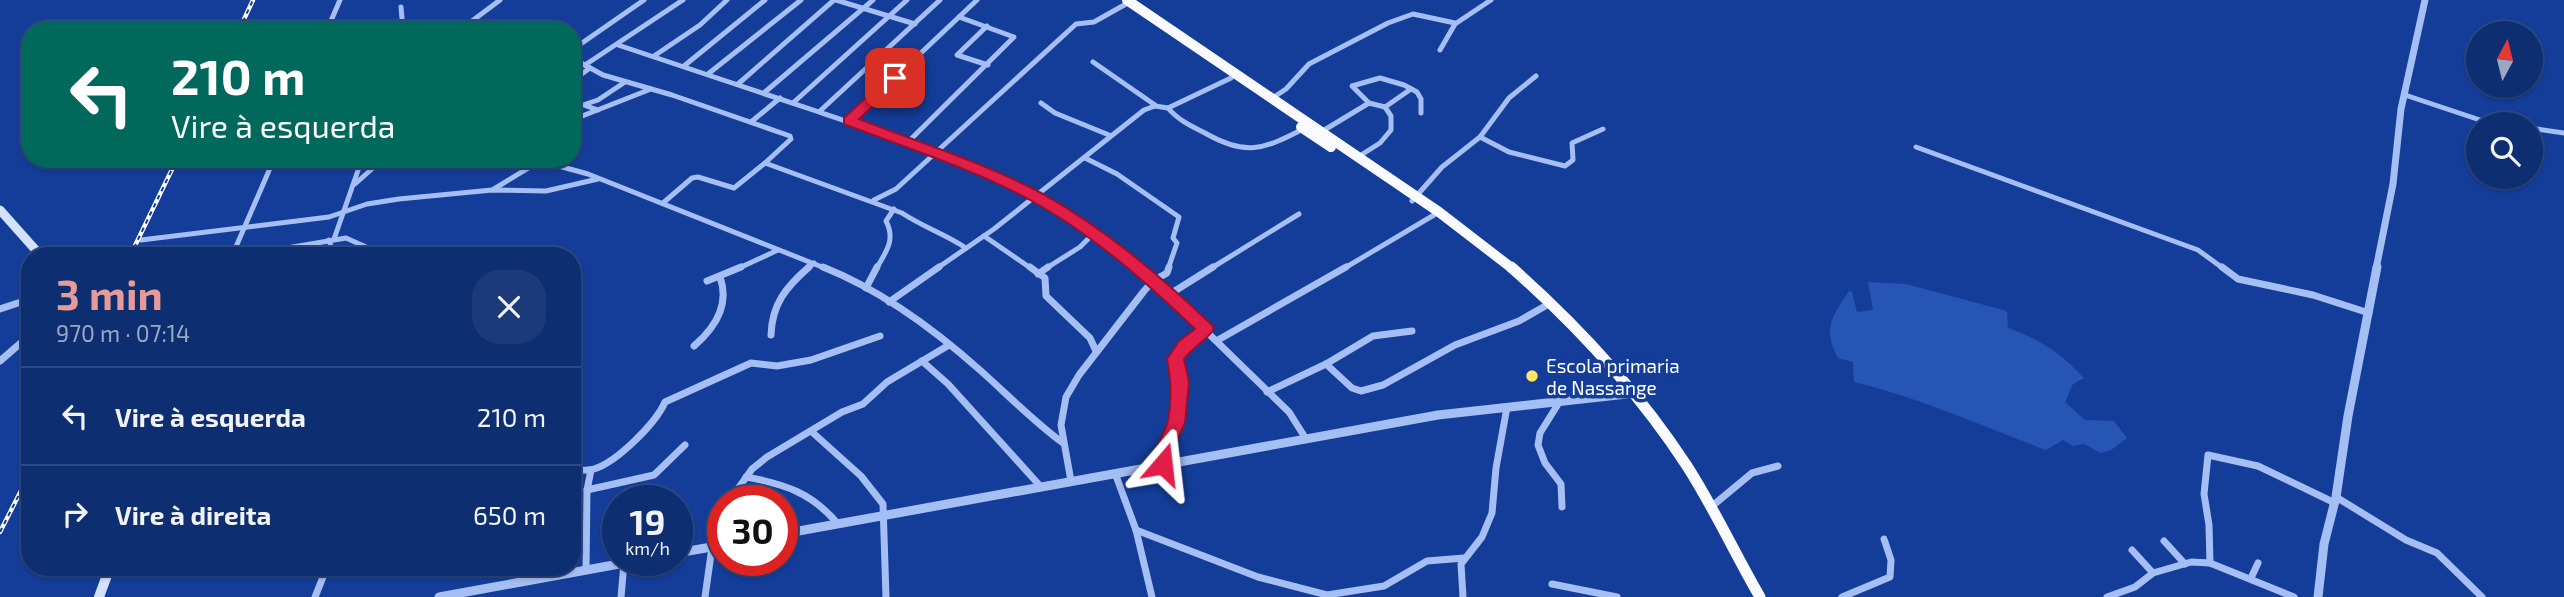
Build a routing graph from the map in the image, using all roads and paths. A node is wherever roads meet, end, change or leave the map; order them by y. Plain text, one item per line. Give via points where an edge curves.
1 (340, 0) edge
2 (500, 0) edge
3 (644, 0) edge
4 (683, 0) edge
5 (727, 0) edge
6 (765, 0) edge
7 (801, 0) edge
8 (835, 0) edge
9 (873, 0) edge
10 (907, 0) edge
11 (940, 0) edge
12 (977, 0) edge
13 (1490, 0) edge
14 (2425, 0) edge
15 (1124, 1) edge
16 (401, 7) dead end
17 (864, 8) junction
18 (890, 16) junction
19 (959, 17) junction
20 (331, 21) edge
21 (402, 21) edge
22 (472, 21) edge
23 (1455, 23) junction
24 (915, 24) junction
25 (987, 26) junction
26 (581, 44) edge
27 (618, 45) junction
28 (1440, 50) dead end
29 (654, 56) junction
30 (1093, 62) dead end
31 (581, 63) edge
32 (988, 65) junction
33 (684, 66) junction
34 (587, 67) junction
35 (581, 73) edge
36 (708, 74) junction
37 (1536, 76) dead end
38 (1231, 78) junction
39 (625, 82) junction
40 (738, 84) junction
41 (651, 89) junction
42 (1411, 89) junction
43 (765, 92) junction
44 (2405, 95) junction
45 (780, 98) junction
46 (1270, 99) junction
47 (581, 103) edge
48 (794, 103) junction
49 (1041, 103) dead end
50 (1369, 103) junction
51 (586, 104) junction
52 (1155, 106) junction
53 (1385, 107) junction
54 (1168, 108) junction
55 (598, 110) junction
56 (820, 111) junction
57 (1421, 113) dead end
58 (2466, 115) edge
59 (581, 117) edge
60 (849, 121) junction
61 (751, 122) junction
62 (1303, 129) junction
63 (1603, 129) dead end
64 (2543, 130) edge
65 (1321, 132) junction
66 (2564, 133) edge
67 (1109, 135) junction
68 (1479, 137) junction
69 (908, 142) junction
70 (1916, 147) dead end
71 (935, 153) junction
72 (1358, 157) junction
73 (1085, 158) junction
74 (765, 163) junction
75 (270, 168) edge
76 (359, 168) edge
77 (373, 168) edge
78 (524, 168) edge
79 (562, 168) edge
80 (600, 179) junction
81 (354, 185) junction
82 (492, 190) junction
83 (887, 195) junction
84 (1034, 196) junction
85 (1414, 199) junction
86 (872, 200) junction
87 (663, 203) junction
88 (883, 205) junction
89 (894, 209) junction
90 (0, 210) edge
91 (344, 212) junction
92 (1299, 214) dead end
93 (1434, 215) junction
94 (244, 229) junction
95 (1092, 235) junction
96 (984, 236) junction
97 (141, 240) dead end
98 (332, 240) junction
99 (33, 247) edge
100 (236, 247) edge
101 (292, 247) edge
102 (333, 247) edge
103 (368, 247) edge
104 (966, 248) junction
105 (778, 250) junction
106 (814, 263) junction
107 (1038, 274) junction
108 (720, 277) junction
109 (707, 281) dead end
110 (1154, 281) junction
111 (866, 288) junction
112 (1170, 294) junction
113 (21, 302) edge
114 (889, 302) junction
115 (1547, 305) junction
116 (0, 309) edge
117 (2370, 313) junction
118 (1206, 329) junction
119 (1412, 331) dead end
120 (771, 335) dead end
121 (880, 336) dead end
122 (1218, 340) junction
123 (21, 343) edge
124 (949, 345) junction
125 (694, 346) dead end
126 (1096, 351) junction
127 (0, 361) edge
128 (922, 361) junction
129 (1326, 364) junction
130 (1267, 392) junction
131 (1627, 394) junction
132 (1560, 401) junction
133 (1507, 406) junction
134 (812, 432) junction
135 (1306, 439) junction
136 (1063, 443) junction
137 (685, 445) dead end
138 (1163, 464) junction
139 (1779, 466) dead end
140 (581, 470) edge
141 (591, 470) junction
142 (1115, 473) junction
143 (746, 477) junction
144 (1071, 481) junction
145 (740, 485) edge
146 (1041, 486) junction
147 (587, 490) junction
148 (2335, 500) junction
149 (1562, 507) dead end
150 (1711, 507) junction
151 (886, 515) junction
152 (838, 524) junction
153 (1136, 530) junction
154 (798, 531) edge
155 (1884, 539) dead end
156 (2164, 541) dead end
157 (2132, 550) dead end
158 (1464, 558) junction
159 (2210, 563) junction
160 (2258, 563) dead end
161 (2185, 564) junction
162 (602, 567) edge
163 (586, 570) junction
164 (581, 571) edge
165 (2153, 573) junction
166 (107, 576) edge
167 (324, 576) edge
168 (553, 576) edge
169 (623, 576) edge
170 (710, 576) edge
171 (2251, 578) junction
172 (1552, 584) dead end
173 (1372, 593) edge
174 (1863, 594) edge
175 (2114, 596) edge
176 (99, 597) edge
177 (316, 597) edge
178 (439, 597) edge
179 (621, 597) edge
180 (705, 597) edge
181 (886, 597) edge
182 (1152, 597) edge
183 (1463, 597) edge
184 (1617, 597) edge
185 (1751, 597) edge
186 (1760, 597) edge
187 (1842, 597) edge
188 (2294, 597) edge
189 (2318, 597) edge
190 (2482, 597) edge

1 - 20 street
2 - 22 street
3 - 26 street
4 - 27 street
5 - 29 street
6 - 33 street
7 - 36 street
8 - 17 street
8 - 40 street
9 - 17 street
10 - 18 street
11 - 24 street
12 - 19 street
13 - 23 street
14 - 44 street
15 - 38 highway
15 - 46 highway
15 - 71 street via 1094,22 1076,24
16 - 21 street
17 - 18 street
17 - 43 street
18 - 24 street
18 - 48 street
19 - 25 street
19 - 60 street
23 - 28 street
23 - 46 street via 1413,14 1388,23 1309,64
24 - 56 street
25 - 32 street via 1014,37
25 - 32 street via 957,55
27 - 29 street
27 - 34 street
29 - 33 street
30 - 52 street
31 - 34 street
32 - 69 street
33 - 36 street
34 - 35 street
34 - 39 street
36 - 40 street
37 - 68 street via 1502,106
38 - 54 street
38 - 62 highway
39 - 41 street
39 - 51 street
40 - 43 street
41 - 55 street
41 - 61 street
42 - 50 street via 1385,78 1352,86
42 - 53 street
42 - 57 street via 1421,99
43 - 45 street
44 - 58 street
44 - 117 street
45 - 48 street
45 - 61 street
46 - 65 highway
47 - 51 street
48 - 56 street
49 - 67 street
50 - 53 street
50 - 65 street
51 - 55 street
52 - 54 street
52 - 67 street
53 - 72 street via 1393,123 1388,137
54 - 62 street via 1190,127 1241,149 1268,147
55 - 59 street
56 - 60 street
60 - 69 street
61 - 74 street via 791,138
62 - 85 highway
63 - 68 street via 1572,143 1573,160 1565,166 1509,152
64 - 66 street
65 - 72 highway
67 - 73 street
68 - 85 street via 1442,167
69 - 71 street
70 - 117 street via 2198,250 2238,279
71 - 83 street
71 - 84 street
72 - 85 highway
73 - 84 street
73 - 110 street via 1178,214 1170,269
74 - 86 street
74 - 87 street via 734,188 692,178
75 - 94 street
76 - 81 street
77 - 81 street
78 - 82 street
79 - 80 street
80 - 82 street via 547,191
80 - 87 street
81 - 91 street
82 - 91 street via 378,201
83 - 86 street
83 - 88 street
84 - 95 street
84 - 96 street
85 - 93 highway
85 - 150 highway via 1523,276 1595,345 1650,412
86 - 88 street
87 - 105 street
88 - 89 street
89 - 104 street
89 - 111 street via 886,221 891,243
90 - 99 main road
91 - 94 street
91 - 98 street
92 - 112 street
93 - 115 highway
93 - 122 street
94 - 97 street
94 - 100 street
95 - 107 street
95 - 110 street
96 - 104 street
96 - 107 street
98 - 101 street
98 - 102 street
98 - 103 street via 349,238
104 - 114 street
105 - 106 street
105 - 108 street
106 - 111 street
106 - 120 street via 782,290
107 - 126 street via 1045,278 1045,296 1090,338
108 - 109 street
108 - 125 street via 723,305 709,334
110 - 112 street
110 - 126 street
111 - 114 street
112 - 118 street
113 - 116 street
114 - 124 street
115 - 129 street via 1519,321 1455,345 1373,389 1352,388
115 - 131 highway
117 - 148 street
118 - 122 street
118 - 138 street via 1175,359 1180,382 1176,423
119 - 129 street via 1373,336
121 - 141 street via 811,360 777,366 751,363 693,387 665,402 659,416 630,445
122 - 130 street
123 - 127 street
124 - 128 street
124 - 136 street
126 - 136 street via 1063,406
128 - 134 street via 887,382 863,404
128 - 146 street
129 - 130 street
130 - 135 street via 1297,421
131 - 132 street
131 - 185 highway via 1685,477
132 - 133 street
132 - 149 street via 1540,433 1538,445 1561,484
133 - 135 street
133 - 158 street via 1492,513 1482,537
134 - 143 street via 767,457
134 - 151 street via 868,484
135 - 138 street
136 - 144 street
137 - 147 street via 654,475
138 - 142 street
139 - 150 street via 1745,477
140 - 141 street
141 - 147 street
142 - 144 street
142 - 153 street
143 - 145 street
143 - 152 street via 794,486
144 - 146 street
146 - 151 street
147 - 163 street
148 - 159 street via 2231,456 2208,455 2204,494
148 - 189 street
148 - 190 street via 2437,553
150 - 186 highway
151 - 152 street
151 - 181 street
152 - 154 street
153 - 173 street via 1313,593
153 - 182 street
155 - 174 street via 1891,574
156 - 161 street
157 - 165 street
158 - 173 street via 1427,561
158 - 183 street
159 - 161 street
159 - 171 street
160 - 171 street
161 - 165 street
162 - 163 street
163 - 164 street
165 - 175 street
166 - 176 main road
167 - 177 street
168 - 178 street
169 - 179 street
170 - 180 street
171 - 188 street
172 - 184 street
174 - 187 street

